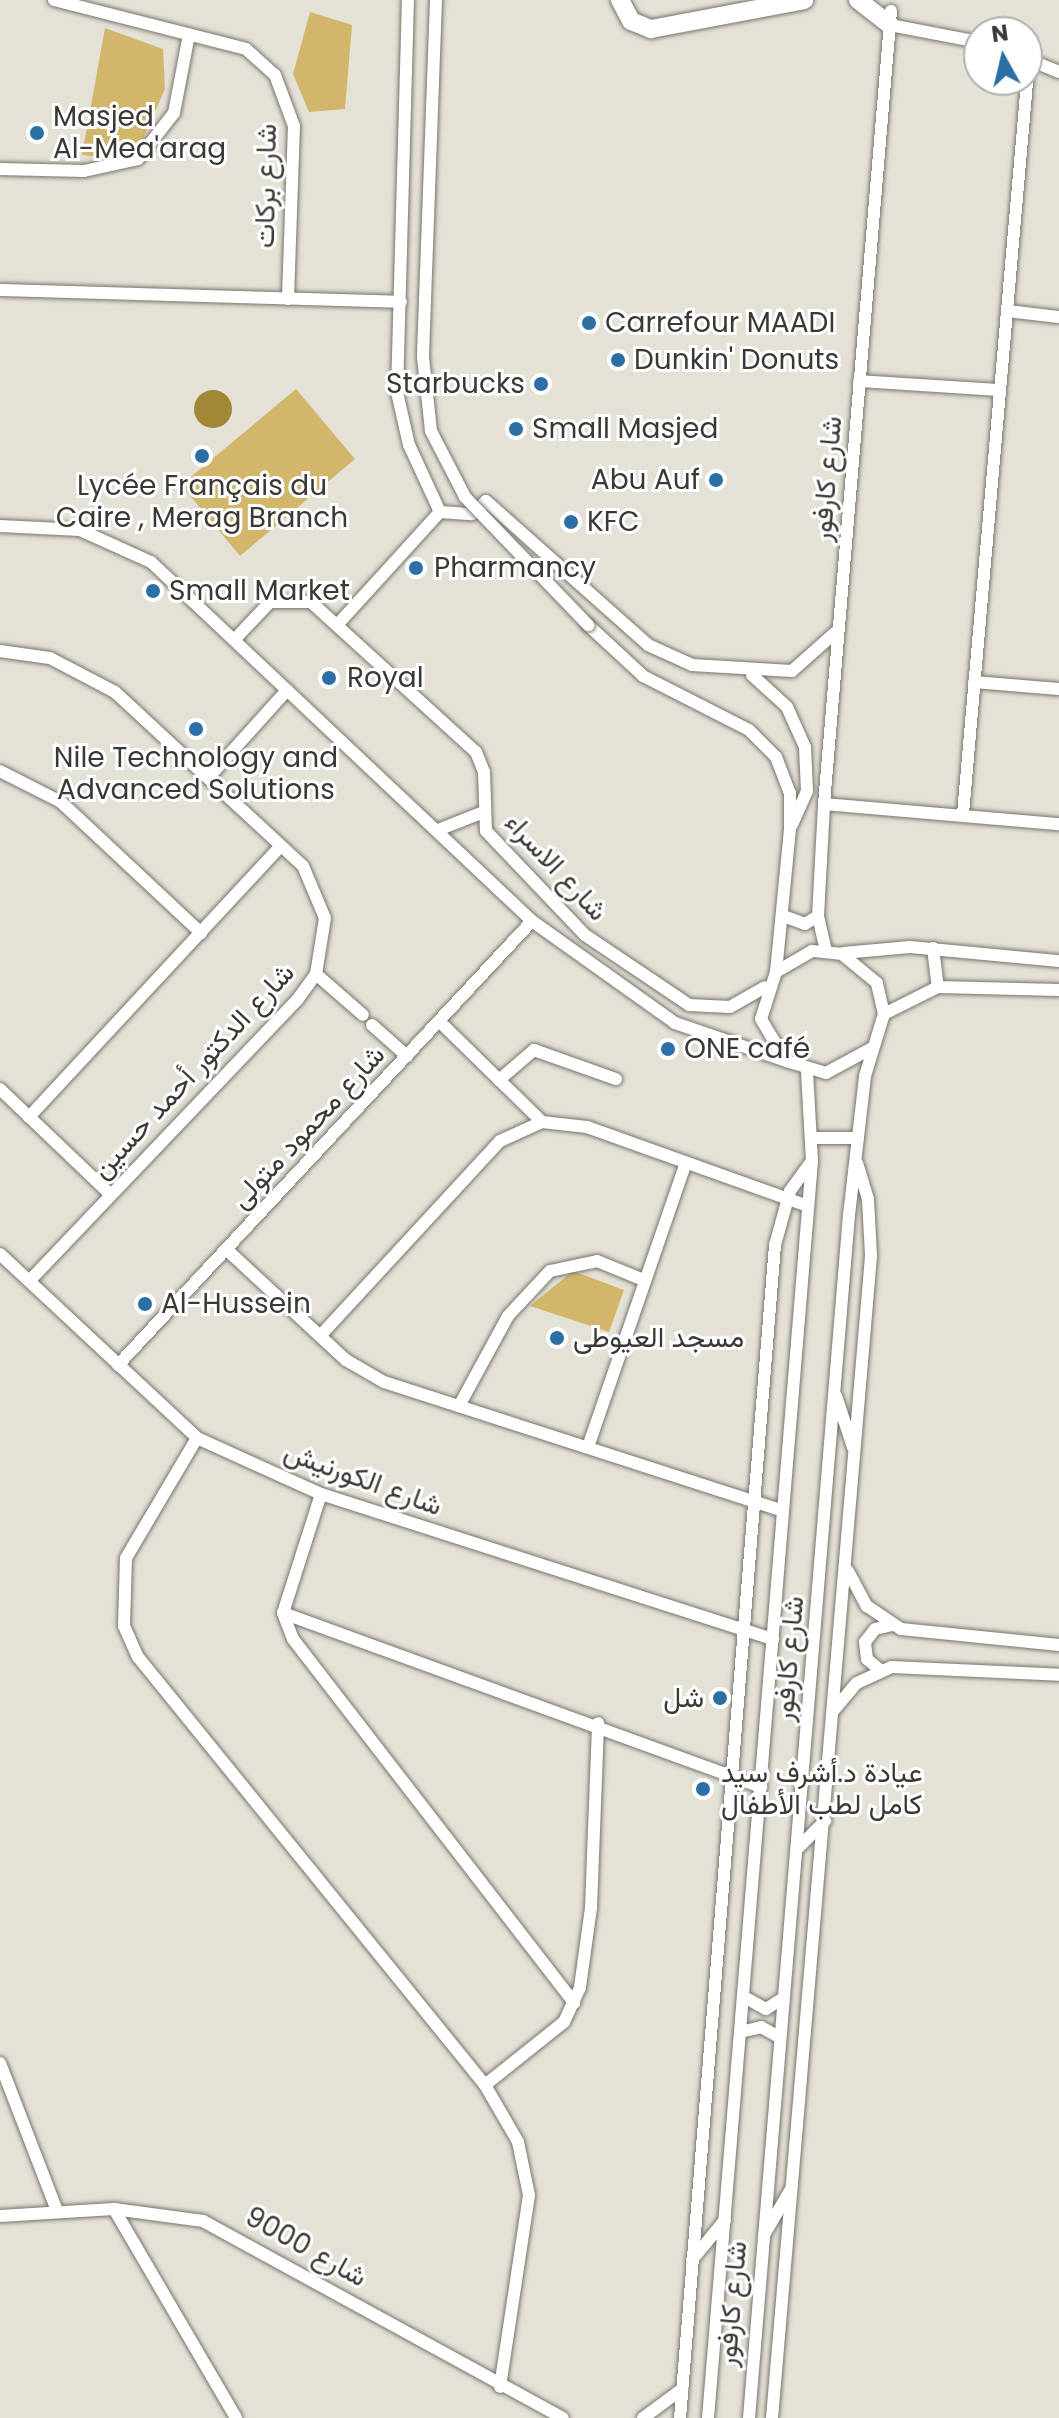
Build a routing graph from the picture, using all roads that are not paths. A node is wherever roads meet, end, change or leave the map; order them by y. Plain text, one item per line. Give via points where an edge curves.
1 (54, 0) edge
2 (408, 0) edge
3 (620, 0) edge
4 (804, 0) edge
5 (858, 0) edge
6 (433, 4) edge
7 (890, 18) junction
8 (189, 34) junction
9 (963, 38) edge
10 (1025, 96) edge
11 (0, 169) edge
12 (0, 290) edge
13 (288, 299) junction
14 (401, 302) junction
15 (1007, 311) junction
16 (1059, 317) edge
17 (859, 381) junction
18 (1000, 390) junction
19 (440, 512) junction
20 (0, 526) edge
21 (338, 624) junction
22 (838, 629) junction
23 (236, 638) junction
24 (0, 651) edge
25 (749, 673) junction
26 (974, 682) junction
27 (1059, 689) edge
28 (287, 690) junction
29 (0, 771) edge
30 (209, 777) junction
31 (824, 804) junction
32 (481, 813) junction
33 (963, 814) junction
34 (1059, 824) edge
35 (790, 829) junction
36 (438, 830) junction
37 (281, 846) junction
38 (818, 916) junction
39 (786, 917) junction
40 (532, 921) junction
41 (201, 933) junction
42 (933, 948) junction
43 (826, 951) junction
44 (842, 954) junction
45 (1059, 961) edge
46 (776, 972) junction
47 (316, 974) junction
48 (767, 986) junction
49 (938, 987) junction
50 (1059, 990) edge
51 (884, 1014) junction
52 (363, 1015) dead end
53 (440, 1022) junction
54 (372, 1025) dead end
55 (872, 1048) junction
56 (407, 1056) junction
57 (786, 1061) junction
58 (807, 1071) junction
59 (616, 1079) dead end
60 (499, 1080) junction
61 (0, 1089) edge
62 (29, 1117) junction
63 (542, 1122) junction
64 (813, 1138) junction
65 (858, 1138) junction
66 (812, 1161) junction
67 (686, 1162) junction
68 (856, 1163) junction
69 (111, 1195) junction
70 (787, 1198) junction
71 (808, 1206) junction
72 (226, 1249) junction
73 (0, 1254) edge
74 (641, 1279) junction
75 (29, 1281) junction
76 (320, 1336) junction
77 (118, 1365) junction
78 (835, 1390) junction
79 (459, 1406) junction
80 (197, 1438) junction
81 (588, 1447) junction
82 (855, 1454) junction
83 (321, 1494) junction
84 (754, 1501) junction
85 (783, 1511) junction
86 (846, 1565) junction
87 (283, 1613) junction
88 (892, 1625) junction
89 (743, 1631) junction
90 (773, 1639) junction
91 (1059, 1645) edge
92 (880, 1670) junction
93 (1059, 1675) edge
94 (833, 1713) junction
95 (598, 1723) junction
96 (732, 1774) junction
97 (761, 1787) junction
98 (825, 1821) junction
99 (797, 1849) junction
100 (744, 1997) junction
101 (782, 1999) junction
102 (574, 2003) junction
103 (740, 2032) junction
104 (779, 2037) junction
105 (0, 2063) edge
106 (485, 2085) junction
107 (792, 2186) junction
108 (114, 2209) junction
109 (57, 2211) junction
110 (0, 2216) edge
111 (725, 2220) junction
112 (762, 2238) junction
113 (692, 2260) junction
114 (500, 2387) junction
115 (682, 2389) junction
116 (236, 2418) edge
117 (563, 2418) edge
118 (643, 2418) edge
119 (680, 2418) edge
120 (708, 2418) edge
121 (749, 2418) edge
122 (772, 2418) edge

1 - 8 street, شارع بركات
2 - 14 street
3 - 4 highway via 631,21 651,29
5 - 7 highway
6 - 35 street, bridge via 423,357 431,431 465,497 588,625 654,684 763,742 785,774
7 - 9 street
7 - 17 street, شارع كارفور
8 - 11 street via 174,113 138,159 84,171
8 - 13 street, شارع بركات via 246,49 286,95 294,140
10 - 15 street
12 - 13 street
13 - 14 street
14 - 19 street via 399,410
15 - 16 street
15 - 18 street
17 - 18 street
17 - 22 street, شارع كارفور
18 - 26 street
19 - 21 street
19 - 25 street via 472,514 488,503 648,645 692,665
20 - 23 street, شارع الاسراء via 80,530 129,548
21 - 23 street, شارع الاسراء via 311,602 287,597 263,607
21 - 32 street, شارع الاسراء via 476,752 484,772
22 - 25 street via 811,661 771,675
22 - 31 street, شارع كارفور
23 - 28 street, شارع الاسراء
24 - 30 street, شارع الدكتور أحمد حسين via 50,658 95,679
25 - 35 street via 787,707 805,747 807,791
26 - 27 street
26 - 33 street
28 - 30 street
28 - 36 street, شارع الاسراء
29 - 41 street via 61,802
30 - 37 street, شارع الدكتور أحمد حسين
31 - 33 street
31 - 38 street, شارع كارفور
32 - 36 street
32 - 48 street, شارع الاسراء via 490,839 567,918 662,990 689,1005 720,1008
33 - 34 street
35 - 39 street
36 - 40 street, شارع الاسراء
37 - 41 street
37 - 47 street, شارع الدكتور أحمد حسين via 310,878 325,918
38 - 39 street via 805,924
38 - 43 street, شارع كارفور
39 - 46 street
40 - 53 street, شارع محمود متولى
40 - 57 street, شارع الاسراء via 675,1023
41 - 62 street
42 - 44 street
42 - 45 street
42 - 49 street
43 - 44 street
43 - 46 street via 799,955
44 - 51 street via 877,983
46 - 48 street
47 - 52 street
47 - 69 street, شارع الدكتور أحمد حسين
48 - 57 street via 765,1035
49 - 50 street
49 - 51 street
51 - 55 street
53 - 56 street, شارع محمود متولى
53 - 60 street
54 - 56 street
55 - 58 street via 843,1069
55 - 65 street, شارع كارفور
56 - 72 street, شارع محمود متولى
57 - 58 street
58 - 64 street, شارع كارفور
59 - 60 street via 534,1050
60 - 63 street
61 - 62 street
62 - 69 street
63 - 67 street via 587,1127
63 - 76 street via 500,1141
64 - 65 street
64 - 66 street, شارع كارفور
65 - 68 street, شارع كارفور
66 - 70 street
66 - 71 street, شارع كارفور
67 - 70 street
67 - 74 street
68 - 78 street, شارع كارفور
68 - 82 street via 872,1236
69 - 75 street, شارع الدكتور أحمد حسين
70 - 71 street
70 - 84 street via 775,1245
71 - 85 street, شارع كارفور
72 - 76 street
72 - 77 street, شارع محمود متولى
73 - 75 street, شارع الكورنيش
74 - 79 street via 589,1260 550,1271 508,1316
74 - 81 street
75 - 77 street, شارع الكورنيش
76 - 79 street via 384,1382
77 - 80 street, شارع الكورنيش
78 - 82 street
78 - 99 street, شارع كارفور
79 - 81 street
80 - 83 street, شارع الكورنيش
80 - 106 street via 126,1558 122,1603 138,1657
81 - 84 street
82 - 86 street
83 - 87 street
83 - 89 street, شارع الكورنيش
84 - 85 street
84 - 89 street
85 - 90 street, شارع كارفور
86 - 88 street via 858,1594
86 - 94 street
87 - 95 street
87 - 102 street via 293,1639
88 - 91 street via 919,1634
88 - 92 street via 875,1629 865,1642 867,1659
89 - 90 street, شارع الكورنيش
89 - 96 street
90 - 97 street, شارع كارفور
92 - 93 street via 916,1664
92 - 94 street via 857,1683
94 - 98 street
95 - 96 street
95 - 102 street via 591,1908
96 - 97 street
96 - 113 street
97 - 100 street, شارع كارفور
98 - 99 street
98 - 107 street
99 - 101 street, شارع كارفور
100 - 101 street via 766,2009
100 - 103 street, شارع كارفور
101 - 104 street, شارع كارفور
102 - 106 street via 564,2022
103 - 104 street via 761,2027
103 - 111 street, شارع كارفور
104 - 112 street, شارع كارفور
105 - 109 street
106 - 114 street via 518,2142 529,2195
107 - 112 street
107 - 122 street
108 - 109 street, شارع 9000
108 - 114 street, شارع 9000 via 162,2211 243,2236
108 - 116 street
109 - 110 street, شارع 9000
111 - 113 street
111 - 120 street, شارع كارفور
112 - 121 street, شارع كارفور
113 - 115 street
114 - 117 street, شارع 9000
115 - 118 street
115 - 119 street

